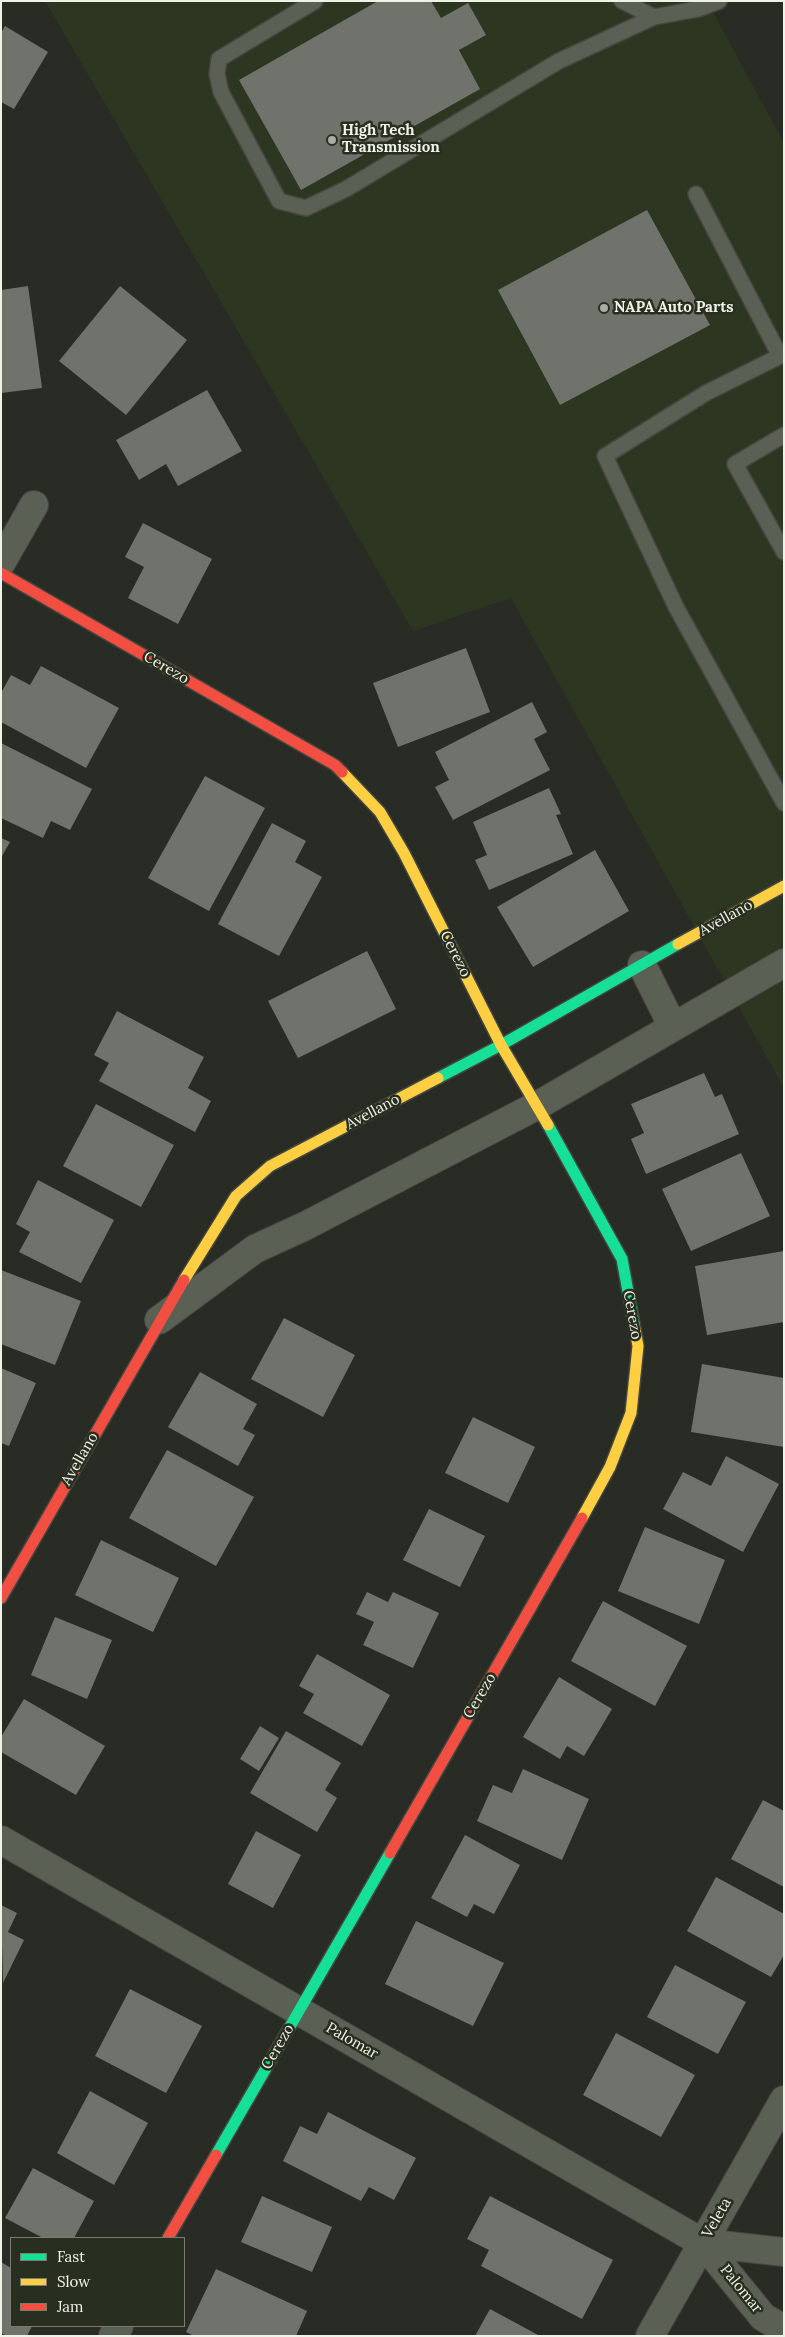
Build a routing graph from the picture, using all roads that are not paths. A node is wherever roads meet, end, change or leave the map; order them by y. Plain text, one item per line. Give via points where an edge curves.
1 (315, 1) edge
2 (622, 1) edge
3 (719, 1) edge
4 (654, 17) junction
5 (696, 194) dead end
6 (782, 355) edge
7 (784, 435) edge
8 (34, 505) dead end
9 (784, 552) edge
10 (1, 563) edge
11 (1, 573) edge
12 (784, 804) edge
13 (784, 886) edge
14 (784, 963) edge
15 (642, 965) junction
16 (674, 1027) junction
17 (502, 1045) junction
18 (537, 1105) junction
19 (159, 1321) junction
20 (1, 1598) edge
21 (1, 1840) edge
22 (298, 2010) junction
23 (784, 2100) edge
24 (169, 2237) edge
25 (703, 2243) junction
26 (784, 2252) edge
27 (784, 2329) edge
28 (650, 2336) edge

1 - 4 lane via 219,59 217,74 221,92 279,201 306,208 346,189 559,61
2 - 4 lane
3 - 4 lane via 698,9
5 - 6 lane
6 - 12 lane via 706,394 605,456 676,607
7 - 9 lane via 735,464
8 - 10 street
11 - 17 street, Cerezo via 335,765 357,785 380,812 404,853
13 - 15 street, Avellano
14 - 16 street, Avellano
15 - 16 street
15 - 17 street, Avellano
16 - 18 street, Avellano
17 - 18 street, Cerezo
17 - 19 street, Avellano via 270,1166 236,1196
18 - 19 street, Avellano via 255,1249
18 - 22 street, Cerezo via 622,1259 638,1346 631,1413 610,1467 569,1542
19 - 20 street, Avellano
21 - 22 street, Palomar
22 - 24 street, Cerezo
22 - 25 street, Palomar
23 - 25 street, Veleta
25 - 26 street, Palomar
25 - 27 street, Palomar via 763,2317
25 - 28 street, Veleta

